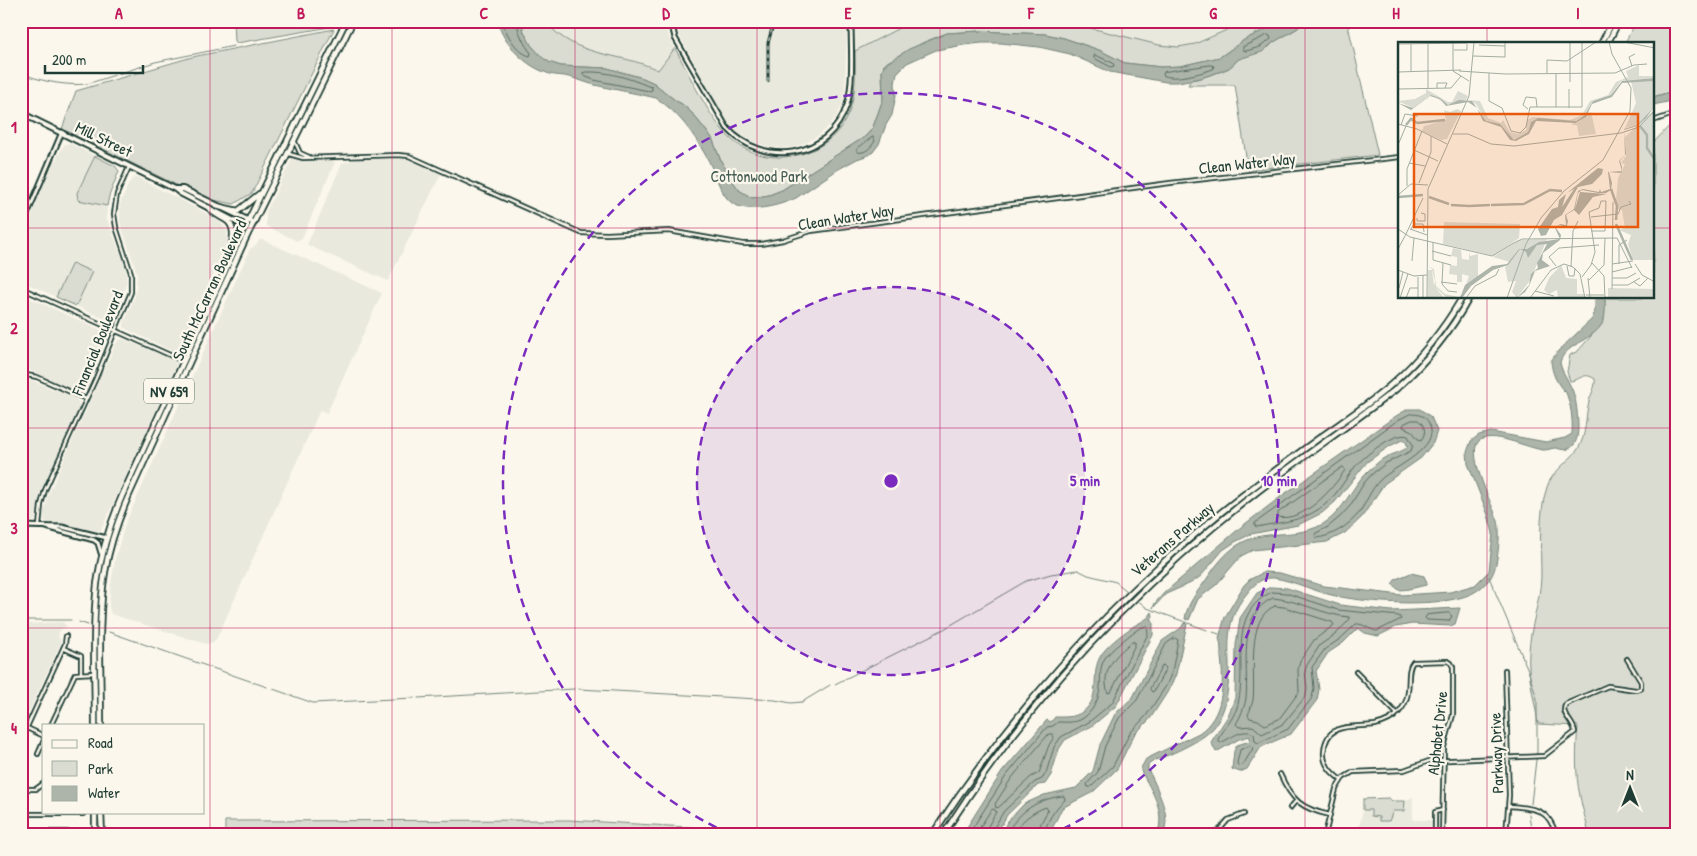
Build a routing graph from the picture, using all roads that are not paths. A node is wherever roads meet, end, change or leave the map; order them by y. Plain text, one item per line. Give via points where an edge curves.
1 (346, 21) edge
2 (353, 21) edge
3 (671, 21) edge
4 (852, 21) edge
5 (1613, 21) edge
6 (1619, 21) edge
7 (1602, 42) edge
8 (1608, 42) edge
9 (21, 113) edge
10 (1676, 113) edge
11 (1654, 121) edge
12 (62, 132) junction
13 (294, 139) junction
14 (287, 153) junction
15 (310, 157) junction
16 (1398, 157) edge
17 (130, 166) junction
18 (175, 189) junction
19 (262, 191) junction
20 (216, 206) junction
21 (209, 208) junction
22 (247, 221) junction
23 (254, 223) junction
24 (245, 227) junction
25 (21, 229) edge
26 (250, 229) junction
27 (230, 258) junction
28 (21, 288) edge
29 (1461, 299) edge
30 (1468, 299) edge
31 (116, 330) junction
32 (183, 361) junction
33 (21, 374) edge
34 (181, 381) junction
35 (86, 400) junction
36 (21, 526) edge
37 (40, 526) junction
38 (45, 527) junction
39 (107, 538) junction
40 (105, 559) junction
41 (66, 636) dead end
42 (63, 648) junction
43 (1627, 659) dead end
44 (1505, 670) dead end
45 (1356, 672) dead end
46 (81, 673) junction
47 (95, 673) junction
48 (1398, 714) junction
49 (51, 724) edge
50 (95, 724) edge
51 (101, 724) edge
52 (27, 728) junction
53 (42, 735) edge
54 (21, 740) edge
55 (42, 745) edge
56 (38, 754) dead end
57 (1508, 758) junction
58 (1443, 760) junction
59 (1280, 774) dead end
60 (1341, 780) junction
61 (42, 784) edge
62 (21, 790) edge
63 (1296, 801) junction
64 (1509, 806) junction
65 (1290, 808) dead end
66 (1443, 810) junction
67 (21, 814) edge
68 (42, 814) edge
69 (42, 814) edge
70 (83, 814) edge
71 (96, 814) edge
72 (97, 814) edge
73 (102, 814) edge
74 (1244, 814) dead end
75 (1330, 816) junction
76 (102, 824) junction
77 (21, 832) edge
78 (45, 833) edge
79 (73, 834) edge
80 (95, 835) edge
81 (102, 835) edge
82 (932, 835) edge
83 (943, 835) edge
84 (1215, 835) edge
85 (1326, 835) edge
86 (1435, 835) edge
87 (1442, 835) edge
88 (1506, 835) edge
89 (1556, 835) edge

1 - 19 main road, South McCarran Boulevard / NV 659
2 - 13 main road, South McCarran Boulevard / NV 659
3 - 4 street via 675,38 727,128 749,146 782,153 805,149 820,140 843,115 849,99
5 - 7 main road
6 - 8 main road
9 - 12 main road, Mill Street
10 - 11 street
12 - 17 main road, Mill Street
12 - 25 street
13 - 14 main road, South McCarran Boulevard / NV 659
13 - 15 street via 300,153
14 - 15 street, Clean Water Way via 300,158
14 - 23 main road, South McCarran Boulevard / NV 659
15 - 16 street, Clean Water Way via 409,156 581,233 669,231 755,245 841,226
17 - 18 main road, Mill Street
17 - 31 street, Financial Boulevard via 117,194 114,214 132,287
18 - 20 main road, Mill Street via 183,189
18 - 21 main road, Mill Street
19 - 20 main road via 238,211
19 - 22 main road, South McCarran Boulevard / NV 659
20 - 22 main road, Mill Street
21 - 24 main road, Mill Street
21 - 27 main road via 232,226
22 - 23 main road, Mill Street
22 - 24 main road, South McCarran Boulevard / NV 659
23 - 26 main road, South McCarran Boulevard / NV 659
24 - 26 main road, Mill Street
24 - 27 main road, South McCarran Boulevard / NV 659
26 - 34 main road, South McCarran Boulevard / NV 659
27 - 32 main road, South McCarran Boulevard / NV 659
28 - 31 street
29 - 82 main road, Veterans Parkway via 1427,348 1392,384 1250,489 1138,584 1029,702
30 - 83 main road, Veterans Parkway via 1431,354 1396,389 1253,495 1128,603 1036,705 1001,749
31 - 32 street
31 - 35 street, Financial Boulevard
32 - 34 main road
32 - 39 main road, South McCarran Boulevard / NV 659 via 122,496
33 - 35 street via 37,377
34 - 40 main road, South McCarran Boulevard / NV 659 via 122,510
35 - 37 street, Financial Boulevard via 45,490
36 - 37 street
37 - 38 street
38 - 39 street via 70,528
38 - 40 street via 97,542
39 - 40 main road
40 - 47 main road, South McCarran Boulevard / NV 659 via 96,606
40 - 51 main road, South McCarran Boulevard / NV 659
41 - 42 street
42 - 46 street via 81,656
42 - 52 street
43 - 57 street via 1641,682 1641,688 1608,686 1566,704 1564,711 1574,733 1544,756
44 - 57 street, Parkway Drive
45 - 48 street
46 - 47 street
46 - 49 street via 75,674
47 - 50 main road, South McCarran Boulevard / NV 659
48 - 58 street, Alphabet Drive via 1408,694 1411,663 1452,662 1453,715 1444,743
48 - 60 street via 1383,723 1347,726 1331,734 1324,756 1329,770
52 - 53 street
52 - 54 street
55 - 56 street
57 - 58 street
57 - 64 street, Parkway Drive
58 - 60 street via 1424,762 1404,770 1357,771
58 - 66 street, Alphabet Drive
59 - 63 street
60 - 75 street
61 - 62 street via 36,789
63 - 65 street
63 - 75 street
64 - 88 street, Parkway Drive
64 - 89 street via 1540,811 1551,821
66 - 86 street via 1436,812
66 - 87 street, Alphabet Drive
67 - 68 street
69 - 70 street
71 - 80 main road
72 - 76 main road
73 - 76 main road
74 - 84 street via 1228,820
75 - 85 street
76 - 81 main road
77 - 78 street
78 - 79 street

